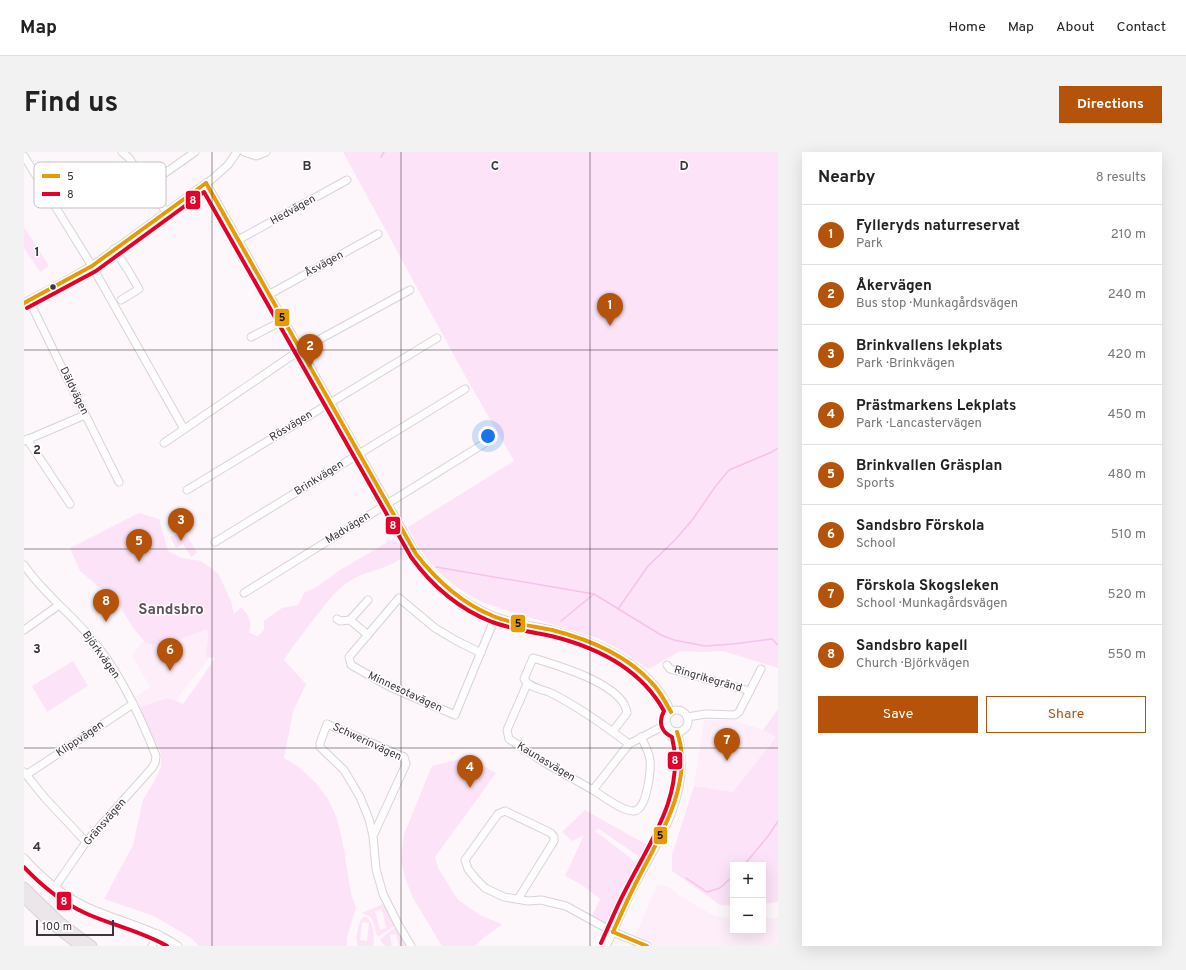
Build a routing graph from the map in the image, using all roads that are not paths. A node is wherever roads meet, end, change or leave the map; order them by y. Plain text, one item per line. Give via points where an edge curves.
1 (122, 152) edge
2 (195, 152) edge
3 (238, 152) edge
4 (244, 152) edge
5 (266, 152) edge
6 (24, 156) edge
7 (132, 162) edge
8 (34, 172) edge
9 (166, 172) edge
10 (347, 180) dead end
11 (206, 183) junction
12 (56, 208) edge
13 (163, 208) edge
14 (166, 212) junction
15 (378, 234) dead end
16 (238, 240) junction
17 (114, 249) junction
18 (92, 266) junction
19 (410, 290) dead end
20 (270, 294) junction
21 (121, 300) dead end
22 (27, 301) edge
23 (284, 320) junction
24 (251, 337) dead end
25 (437, 338) dead end
26 (300, 350) junction
27 (465, 389) dead end
28 (330, 402) junction
29 (85, 414) junction
30 (184, 429) junction
31 (493, 438) dead end
32 (25, 440) edge
33 (164, 443) dead end
34 (359, 454) junction
35 (119, 482) dead end
36 (187, 490) dead end
37 (70, 504) dead end
38 (388, 504) junction
39 (215, 542) dead end
40 (24, 565) edge
41 (244, 592) dead end
42 (368, 600) dead end
43 (60, 605) junction
44 (494, 617) junction
45 (337, 619) dead end
46 (350, 620) junction
47 (24, 630) edge
48 (368, 635) junction
49 (481, 653) junction
50 (667, 665) dead end
51 (761, 670) dead end
52 (527, 684) junction
53 (750, 692) junction
54 (134, 704) junction
55 (671, 712) junction
56 (687, 717) junction
57 (667, 724) junction
58 (613, 731) junction
59 (677, 732) junction
60 (641, 737) junction
61 (628, 744) junction
62 (156, 759) joint
63 (25, 773) edge
64 (593, 790) junction
65 (373, 836) junction
66 (86, 842) junction
67 (24, 858) edge
68 (24, 887) edge
69 (55, 887) junction
70 (24, 898) edge
71 (518, 899) junction
72 (613, 932) junction
73 (158, 934) junction
74 (80, 946) edge
75 (92, 946) edge
76 (152, 946) edge
77 (178, 946) edge
78 (411, 946) edge
79 (606, 946) edge
80 (647, 946) edge

1 - 7 street
2 - 9 street
3 - 11 street via 228,165
4 - 5 street via 256,156
6 - 8 street
10 - 16 street, Hedvägen
11 - 14 street
11 - 16 street
12 - 18 street
13 - 14 street
14 - 17 street
15 - 20 street, Åsvägen
16 - 20 street
17 - 18 street
17 - 21 street via 139,289
18 - 22 street
18 - 30 street
19 - 26 street
20 - 23 street
22 - 29 street, Däldvägen
23 - 24 street
23 - 26 street
25 - 28 street, Rösvägen
26 - 28 street
26 - 30 street
27 - 34 street, Brinkvägen
28 - 34 street
28 - 36 street, Rösvägen
29 - 32 street
29 - 35 street, Däldvägen
30 - 33 street
31 - 38 street, Madvägen
32 - 37 street
34 - 38 street
34 - 39 street, Brinkvägen
38 - 41 street, Madvägen
38 - 44 street via 416,554 438,582 452,594
40 - 43 street, Björkvägen
42 - 46 street
43 - 47 street
43 - 54 street, Björkvägen via 91,637
44 - 49 street, Minnesotavägen
44 - 55 street via 582,639 612,652 652,683
45 - 46 street
46 - 48 street
48 - 49 street, Minnesotavägen via 399,598 435,628
48 - 49 street, Minnesotavägen via 349,657 351,664 390,687 455,715
50 - 53 street, Ringrikegränd via 670,669
51 - 53 street, Ringrikegränd
52 - 58 street via 571,704
52 - 58 street, Kaunasvägen via 524,679 533,658 572,670 598,683 615,695 626,708 627,713
52 - 64 street, Kaunasvägen via 507,730 509,739
53 - 56 street, Ringrikegränd via 735,715 706,714
54 - 62 street, Björkvägen
54 - 63 street, Klippvägen
55 - 56 street via 680,711
55 - 57 street
56 - 59 street via 688,723 685,728
57 - 59 street via 671,730
57 - 60 street
58 - 61 street
59 - 72 street via 680,743 680,779 671,815
60 - 61 street
60 - 64 street, Kaunasvägen via 649,754 650,771 642,806 633,811 625,809
61 - 64 street
62 - 66 street, Gränsvägen via 148,773
63 - 66 street
65 - 65 street, Schwerinvägen via 406,760 327,724 320,747 339,764 354,785 365,808
65 - 78 street, Schwerinvägen via 376,869 383,894
66 - 69 street, Gränsvägen
67 - 69 street
68 - 75 main road via 60,922
69 - 73 street via 95,910
70 - 74 main road
71 - 71 street via 504,897 485,888 468,868 465,860 498,814 505,811 551,833 554,837 554,841
71 - 72 street via 541,900 566,906
72 - 79 street
72 - 80 street
73 - 76 street
73 - 77 street

